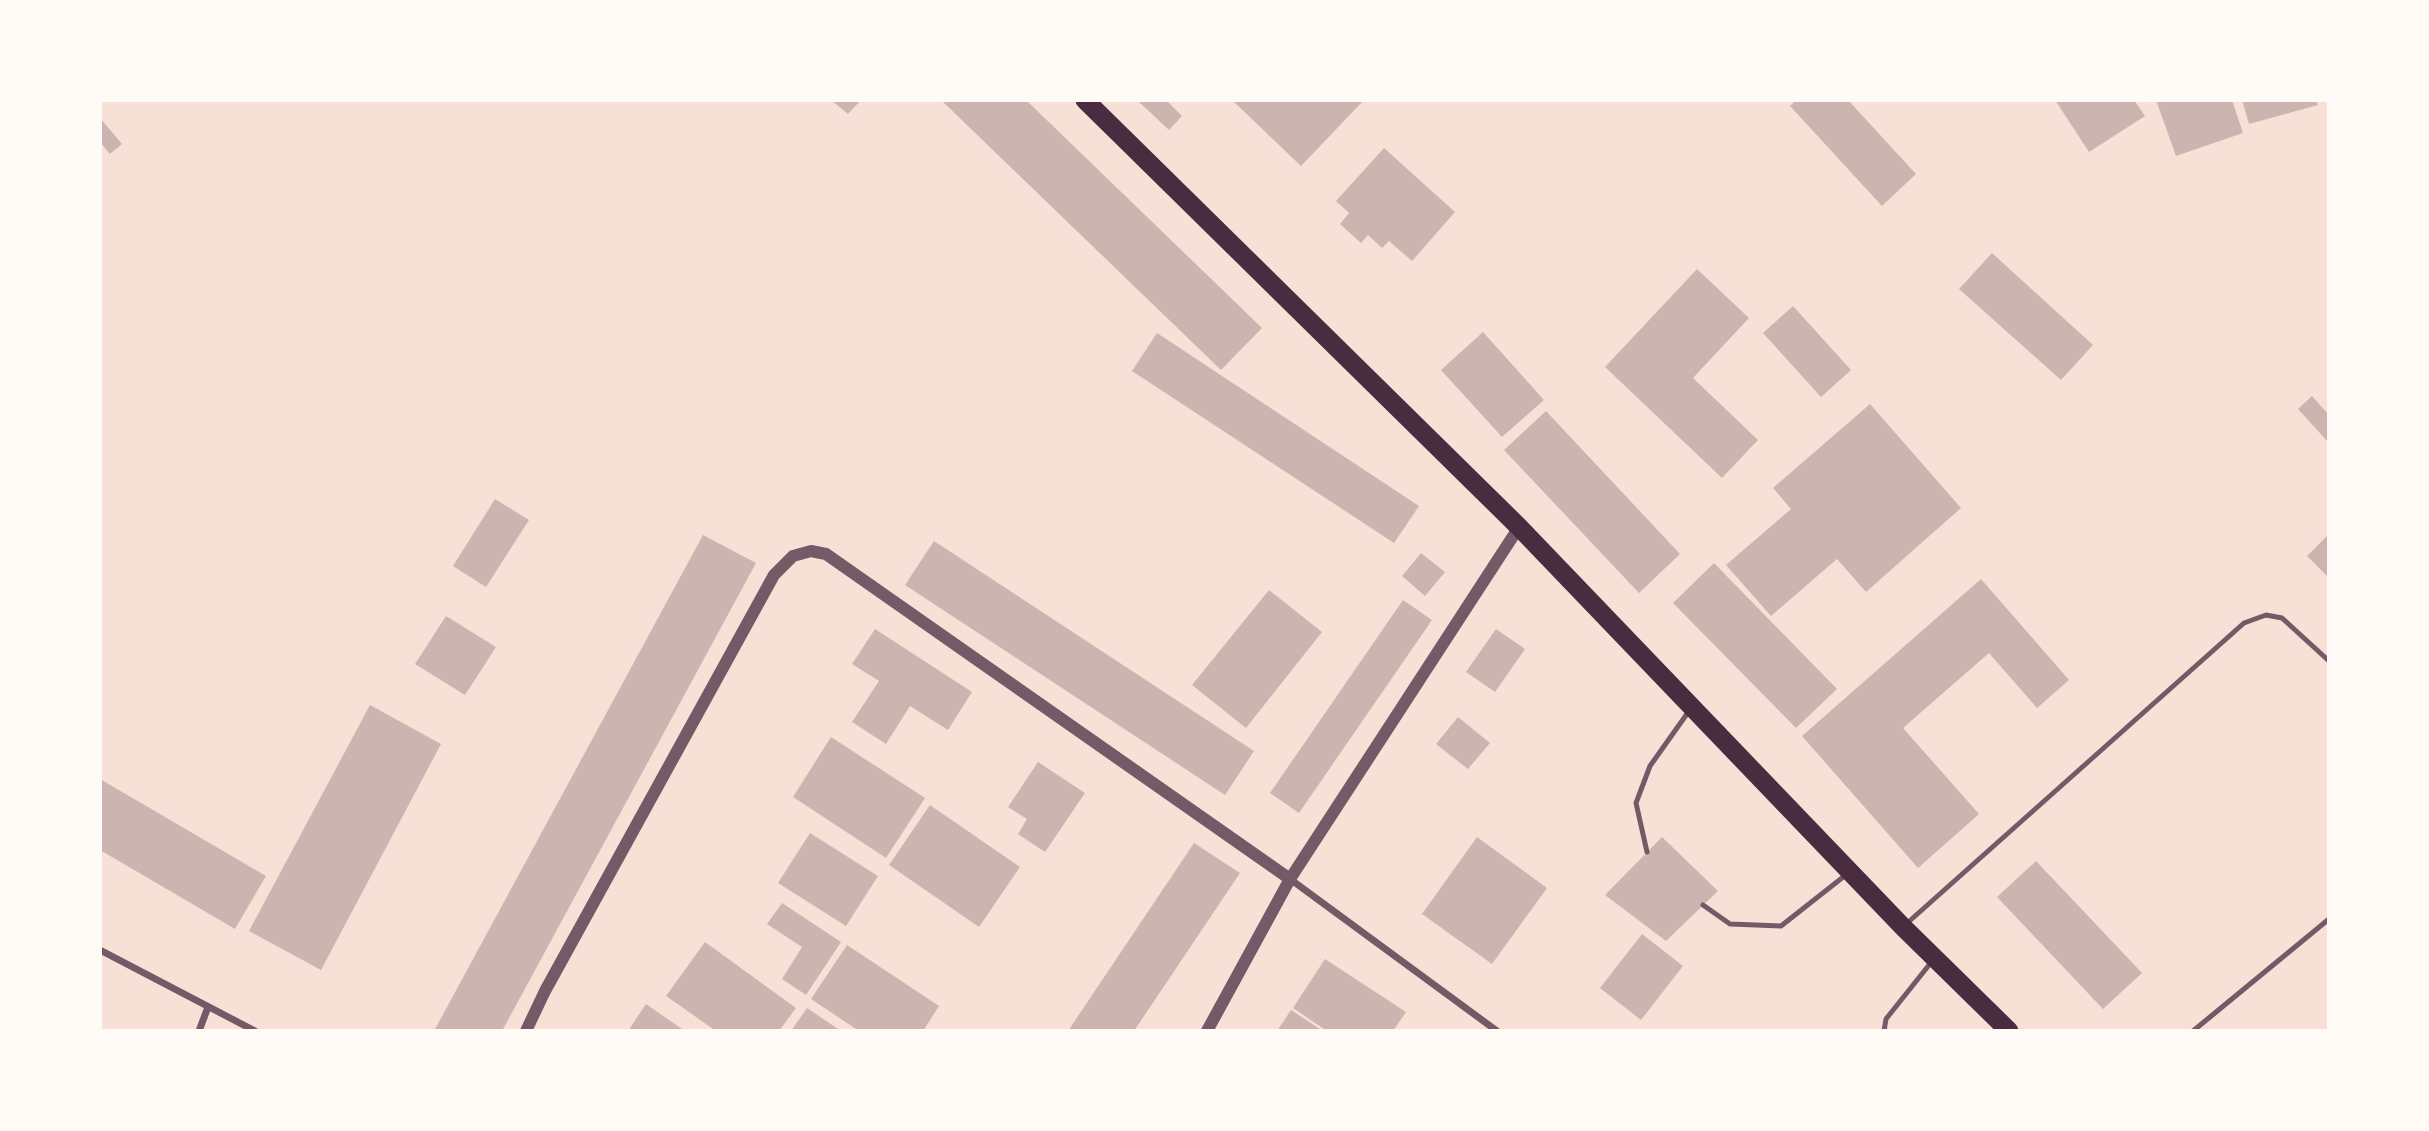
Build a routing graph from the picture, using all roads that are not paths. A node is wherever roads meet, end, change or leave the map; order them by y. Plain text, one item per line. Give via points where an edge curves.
1 (1085, 100) edge
2 (1519, 527) junction
3 (2329, 661) edge
4 (1692, 707) junction
5 (1647, 852) dead end
6 (1850, 872) junction
7 (1290, 879) junction
8 (1703, 905) dead end
9 (2329, 919) edge
10 (1903, 927) junction
11 (100, 950) edge
12 (1934, 957) junction
13 (208, 1007) junction
14 (199, 1031) edge
15 (255, 1031) edge
16 (526, 1031) edge
17 (1207, 1031) edge
18 (1497, 1031) edge
19 (1884, 1031) edge
20 (2009, 1031) edge
21 (2193, 1031) edge

1 - 2 highway
2 - 4 highway
2 - 7 street
3 - 10 lane via 2282,618 2266,615 2244,623
4 - 5 lane via 1650,766 1636,803
4 - 6 highway
6 - 8 lane via 1781,926 1730,923
6 - 10 highway
7 - 16 street via 826,554 811,551 793,556 774,575
7 - 17 street
7 - 18 street
9 - 21 lane
10 - 12 highway
11 - 13 street
12 - 19 lane via 1886,1019
12 - 20 highway
13 - 14 street
13 - 15 street

